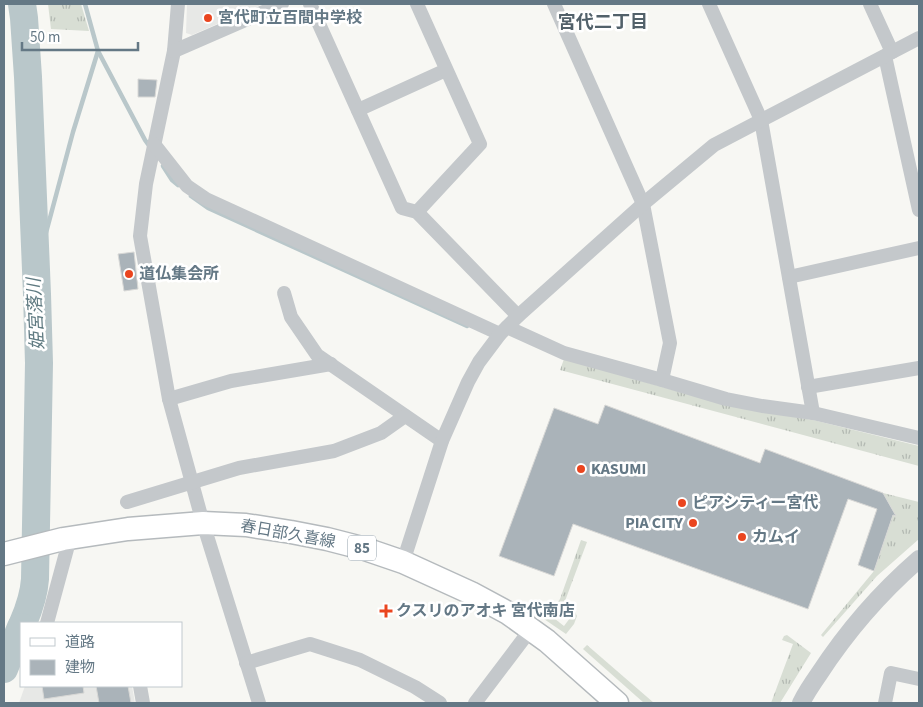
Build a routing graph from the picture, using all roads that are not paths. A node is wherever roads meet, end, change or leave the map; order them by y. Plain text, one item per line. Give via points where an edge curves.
1 (178, 4) edge
2 (282, 4) edge
3 (310, 4) edge
4 (417, 4) edge
5 (554, 4) edge
6 (709, 4) edge
7 (870, 4) edge
8 (919, 38) edge
9 (174, 51) junction
10 (888, 54) junction
11 (446, 70) junction
12 (358, 110) junction
13 (761, 120) junction
14 (154, 144) junction
15 (643, 204) junction
16 (919, 210) edge
17 (416, 212) junction
18 (919, 248) edge
19 (790, 277) junction
20 (284, 293) dead end
21 (518, 316) junction
22 (504, 330) junction
23 (331, 364) junction
24 (919, 368) edge
25 (662, 380) junction
26 (808, 387) junction
27 (169, 399) junction
28 (813, 413) junction
29 (405, 416) junction
30 (919, 438) edge
31 (442, 441) junction
32 (192, 482) junction
33 (127, 502) dead end
34 (203, 523) junction
35 (66, 538) junction
36 (4, 554) edge
37 (403, 562) junction
38 (918, 562) edge
39 (47, 622) edge
40 (531, 629) junction
41 (246, 662) junction
42 (919, 678) edge
43 (140, 687) edge
44 (143, 703) edge
45 (259, 703) edge
46 (440, 703) edge
47 (474, 703) edge
48 (617, 703) edge
49 (800, 703) edge
50 (885, 703) edge

1 - 9 street
2 - 9 street
3 - 12 street
4 - 11 street
5 - 15 street
6 - 13 street
7 - 10 street
8 - 10 street
9 - 14 street
10 - 13 street
10 - 16 street
11 - 12 street
11 - 17 street via 480,144
12 - 17 street via 402,208
13 - 15 street via 714,145
13 - 19 street
14 - 22 street via 187,186 206,199
14 - 27 street via 140,236
15 - 21 street
15 - 25 street via 670,343
17 - 21 street
18 - 19 street
19 - 26 street
20 - 23 street via 291,318 317,355
21 - 22 street
22 - 25 street via 564,353
22 - 31 street via 479,362
23 - 27 street via 231,381
23 - 29 street
24 - 26 street
25 - 28 street via 726,399
26 - 28 street
27 - 32 street
28 - 30 street
29 - 31 street
29 - 32 street via 380,433 334,451 239,468
31 - 37 street
32 - 33 street
32 - 34 street
34 - 35 main road, 春日部久喜線 / 85
34 - 37 main road, 春日部久喜線 / 85 via 300,533
34 - 41 street
35 - 36 main road, 85
35 - 39 street
37 - 40 main road, 春日部久喜線 / 85 via 471,593
38 - 49 street via 873,603 830,656
40 - 47 street
40 - 48 main road, 春日部久喜線 / 85
41 - 45 street
41 - 46 street via 310,644 360,660
42 - 50 street via 891,673
43 - 44 street

